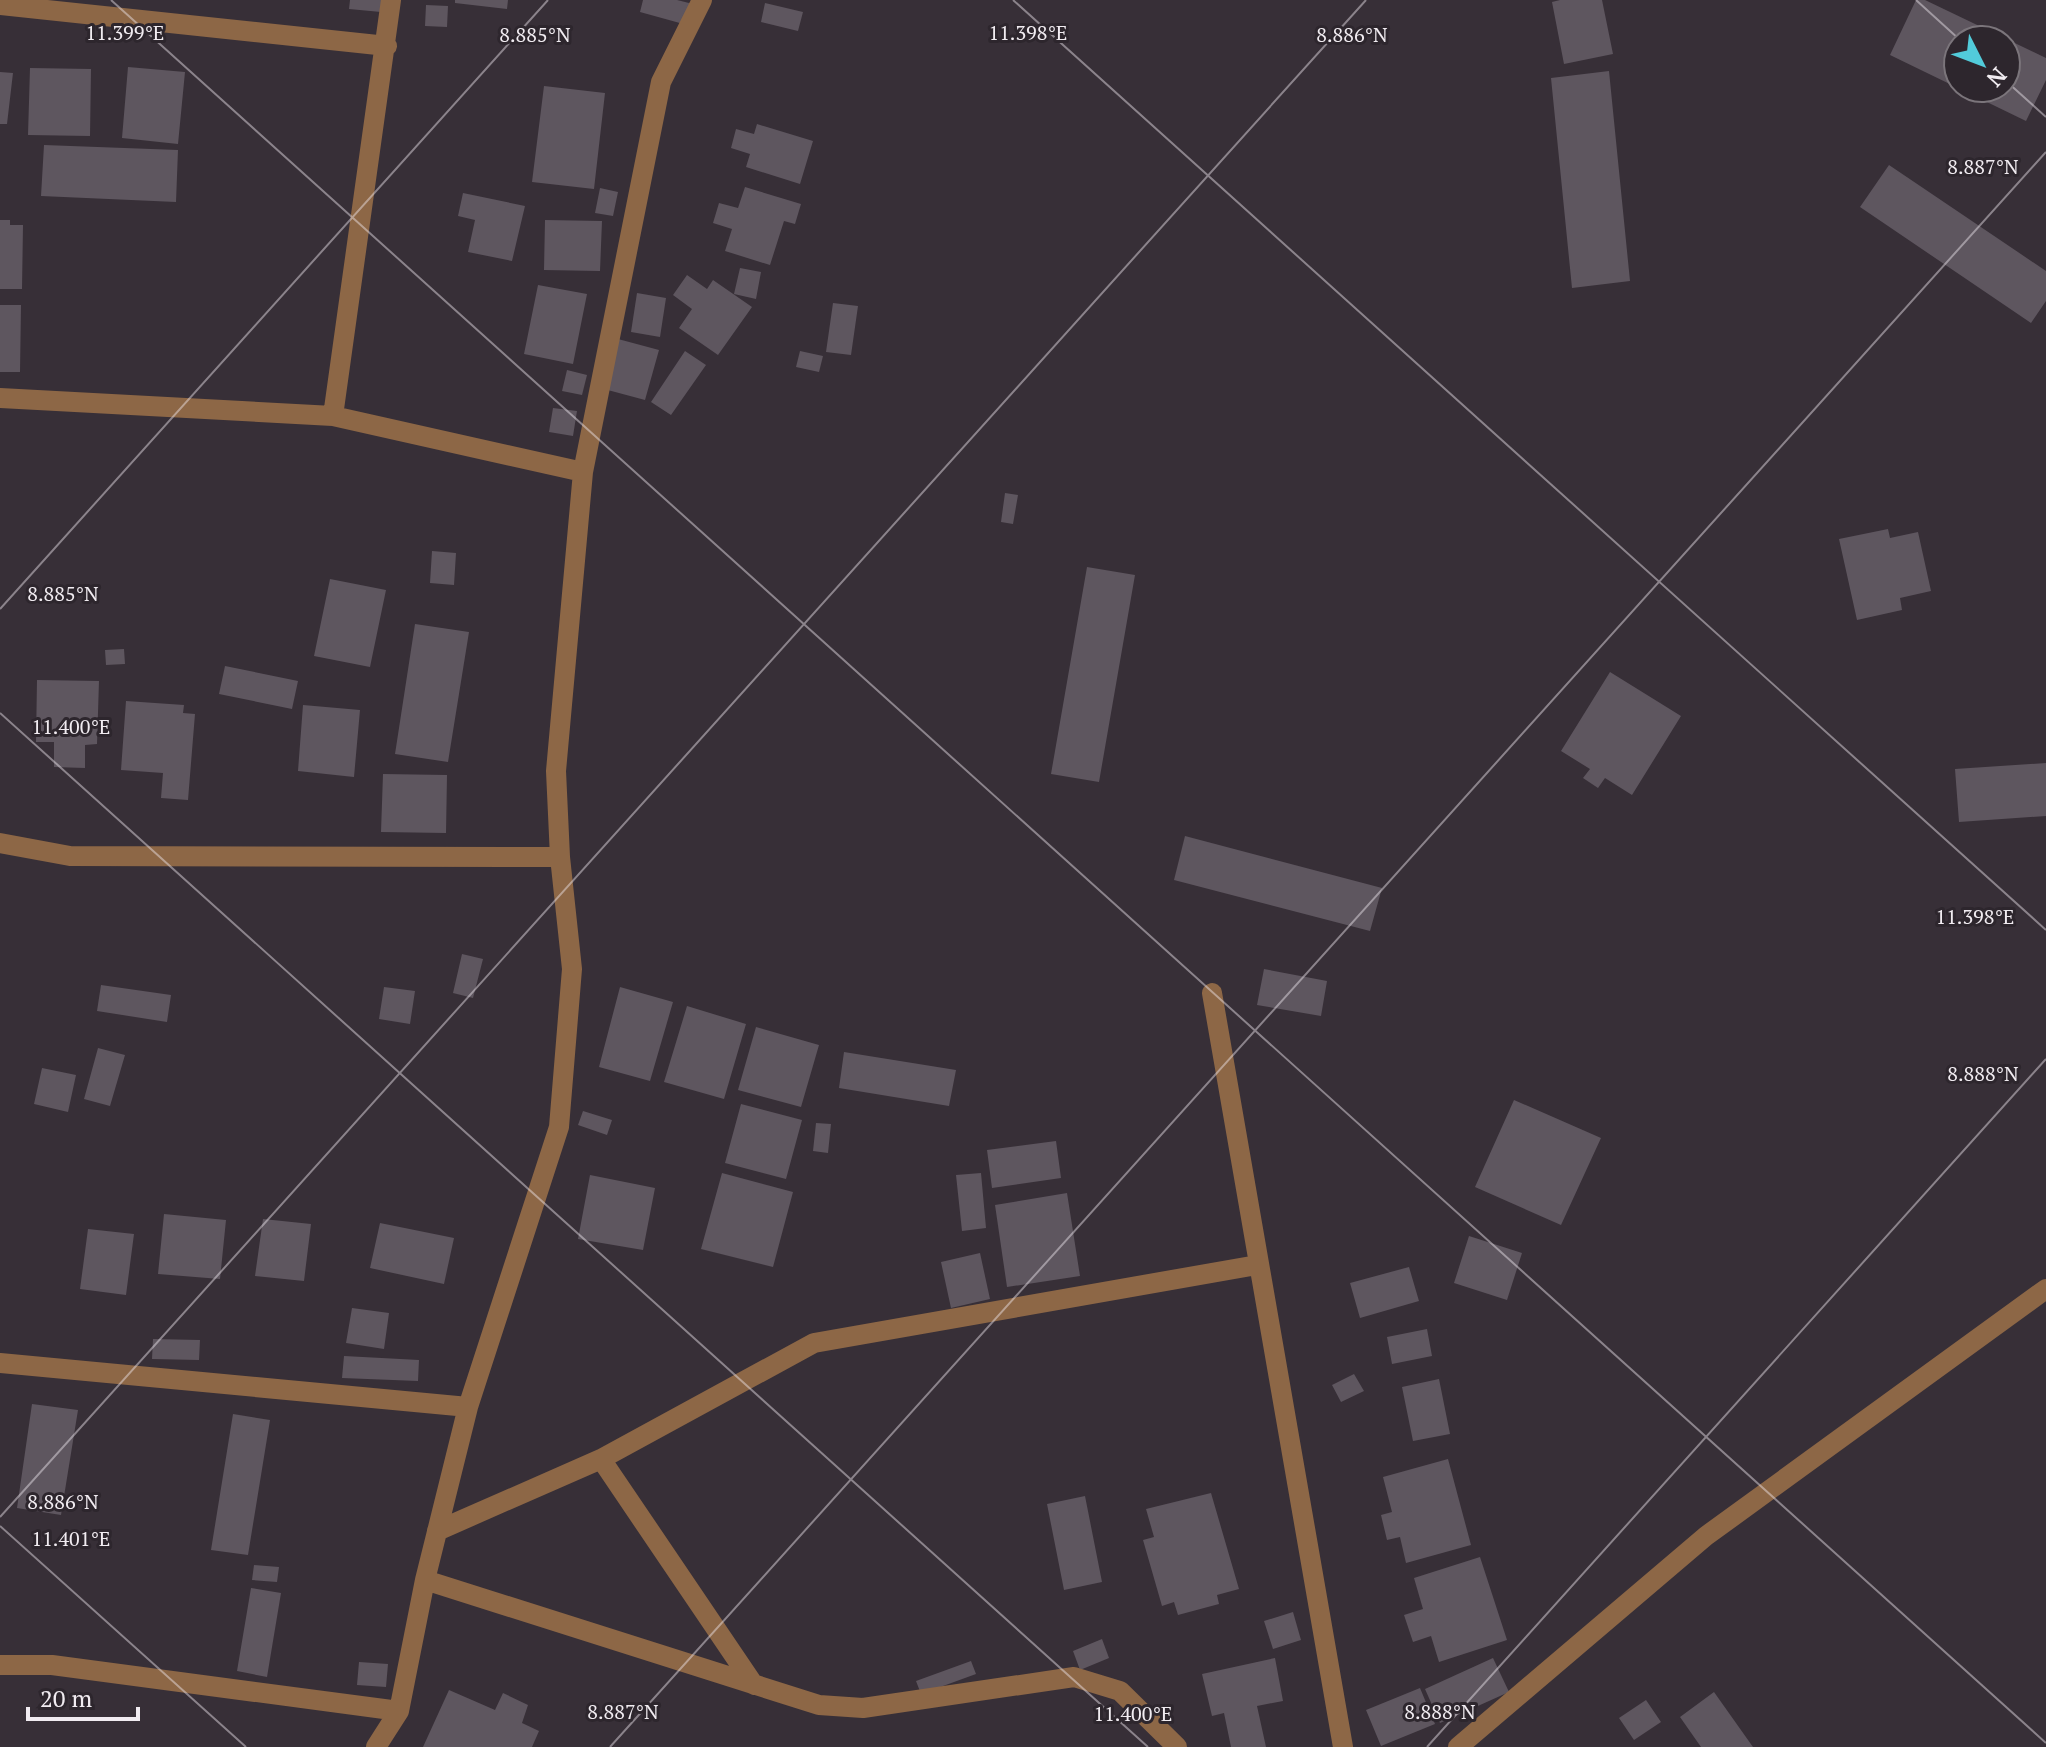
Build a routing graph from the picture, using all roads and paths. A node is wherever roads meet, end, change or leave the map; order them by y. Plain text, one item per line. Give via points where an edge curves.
1 (391, 0) edge
2 (702, 0) edge
3 (0, 5) edge
4 (387, 46) junction
5 (0, 398) edge
6 (333, 416) junction
7 (583, 472) junction
8 (0, 843) edge
9 (560, 857) junction
10 (1212, 993) dead end
11 (1257, 1265) junction
12 (2046, 1289) edge
13 (0, 1363) edge
14 (468, 1407) junction
15 (601, 1459) junction
16 (437, 1531) junction
17 (425, 1580) junction
18 (0, 1665) edge
19 (754, 1685) junction
20 (399, 1711) junction
21 (376, 1747) edge
22 (1177, 1747) edge
23 (1343, 1747) edge
24 (1458, 1747) edge

1 - 4 street
2 - 7 street via 661,82
3 - 4 street
4 - 6 street
5 - 6 street
6 - 7 street
7 - 9 street via 556,771
8 - 9 street via 70,856
9 - 14 street via 572,969 559,1127
10 - 11 street
11 - 15 street via 814,1343
11 - 23 street
12 - 24 street via 1706,1536
13 - 14 street
14 - 16 street
15 - 16 street
15 - 19 street
16 - 17 street
17 - 19 street
17 - 20 street
18 - 20 street via 52,1665
19 - 22 street via 819,1705 863,1708 1074,1677 1120,1691
20 - 21 street

